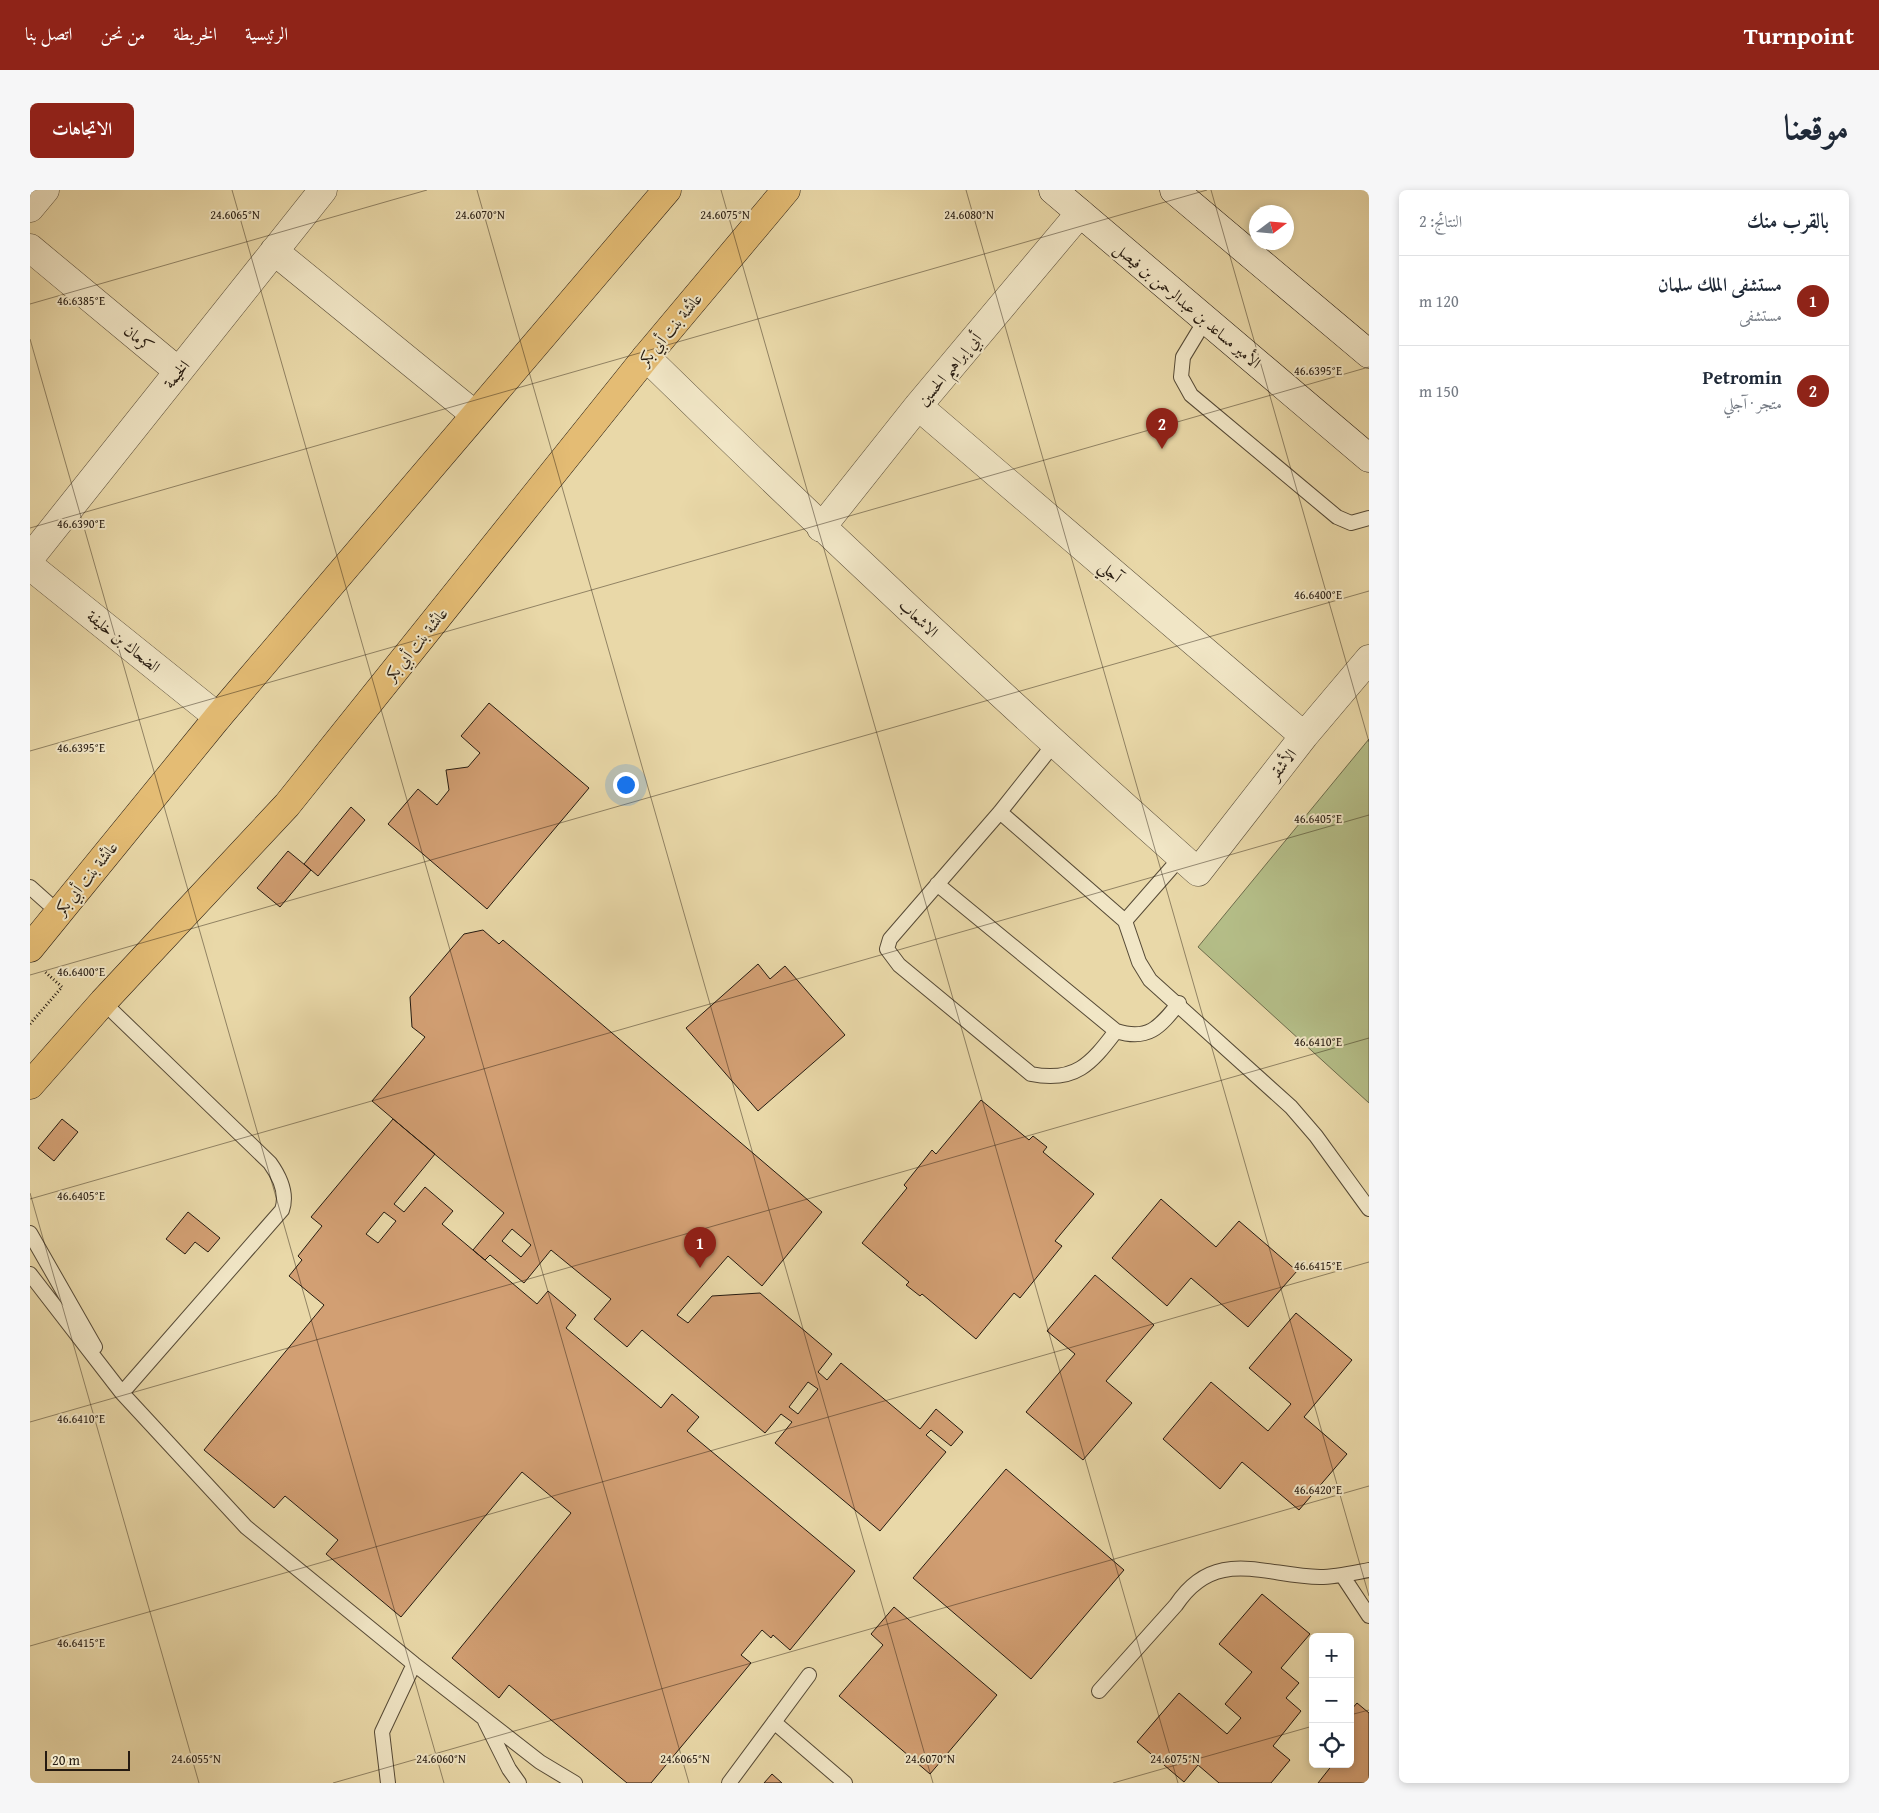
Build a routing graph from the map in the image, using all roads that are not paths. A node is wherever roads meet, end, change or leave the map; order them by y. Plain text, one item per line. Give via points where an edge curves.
1 (45, 190) edge
2 (323, 190) edge
3 (667, 190) edge
4 (786, 190) edge
5 (1053, 190) edge
6 (1174, 190) edge
7 (30, 208) edge
8 (1080, 213) junction
9 (30, 248) edge
10 (274, 251) junction
11 (1206, 319) junction
12 (1369, 354) edge
13 (646, 357) junction
14 (178, 371) junction
15 (918, 406) junction
16 (474, 414) junction
17 (1369, 458) edge
18 (1369, 518) edge
19 (821, 528) junction
20 (30, 558) edge
21 (30, 566) edge
22 (1369, 659) edge
23 (218, 717) junction
24 (1304, 736) junction
25 (1054, 744) junction
26 (1000, 812) junction
27 (1189, 865) junction
28 (938, 884) junction
29 (30, 887) edge
30 (58, 912) junction
31 (1125, 921) junction
32 (36, 959) edge
33 (103, 1002) junction
34 (1179, 1004) junction
35 (1116, 1031) junction
36 (30, 1085) edge
37 (1369, 1209) edge
38 (30, 1233) edge
39 (30, 1274) edge
40 (122, 1393) junction
41 (1369, 1570) edge
42 (1342, 1575) junction
43 (1369, 1616) edge
44 (414, 1664) junction
45 (809, 1676) dead end
46 (1099, 1691) dead end
47 (484, 1718) junction
48 (774, 1722) junction
49 (388, 1783) edge
50 (519, 1783) edge
51 (575, 1783) edge
52 (729, 1783) edge
53 (845, 1783) edge

1 - 7 street
2 - 10 street, الخيمة
3 - 16 main road, عائشة بنت أبي بكر
4 - 13 main road, عائشة بنت أبي بكر
5 - 8 street, الأمير مساعد بن عبدالرحمن بن فيصل
6 - 12 street
8 - 11 street, الأمير مساعد بن عبدالرحمن بن فيصل
8 - 15 street, أبي إبراهيم الحسين
9 - 14 street, كرمان
10 - 14 street, الخيمة
10 - 16 street
11 - 17 street, الأمير مساعد بن عبدالرحمن بن فيصل
11 - 18 lane via 1183,357 1181,377 1191,395 1337,517 1351,523
13 - 19 street, الاشعاب
13 - 33 main road, عائشة بنت أبي بكر via 287,805
14 - 20 street, الخيمة
15 - 19 street, أبي إبراهيم الحسين
15 - 24 street, آجلي
16 - 23 main road, عائشة بنت أبي بكر
19 - 25 street, الاشعاب
21 - 23 street, الضحاك بن خليفة
22 - 24 street, الأشقر
23 - 30 main road, عائشة بنت أبي بكر
24 - 27 street, الأشقر
25 - 26 lane
25 - 27 street, الاشعاب
26 - 28 lane
26 - 31 lane
27 - 31 lane
28 - 35 lane
28 - 35 lane via 890,938 887,949 890,956 906,971 1031,1074 1048,1078 1076,1072 1096,1058
29 - 30 lane
30 - 32 main road, عائشة بنت أبي بكر
31 - 34 lane via 1139,962 1150,980
33 - 36 main road, عائشة بنت أبي بكر
33 - 40 lane via 270,1163 278,1173 286,1200 282,1210
34 - 35 lane via 1150,1033 1133,1036
34 - 37 lane via 1292,1107
38 - 40 lane
39 - 40 lane
40 - 44 lane via 246,1526
41 - 42 lane
42 - 43 lane
42 - 46 lane via 1319,1577 1262,1568 1234,1568 1211,1574 1186,1589 1176,1605
44 - 47 lane
44 - 49 lane via 382,1732
45 - 48 lane
47 - 50 lane
47 - 51 lane via 540,1762
48 - 52 lane
48 - 53 lane

